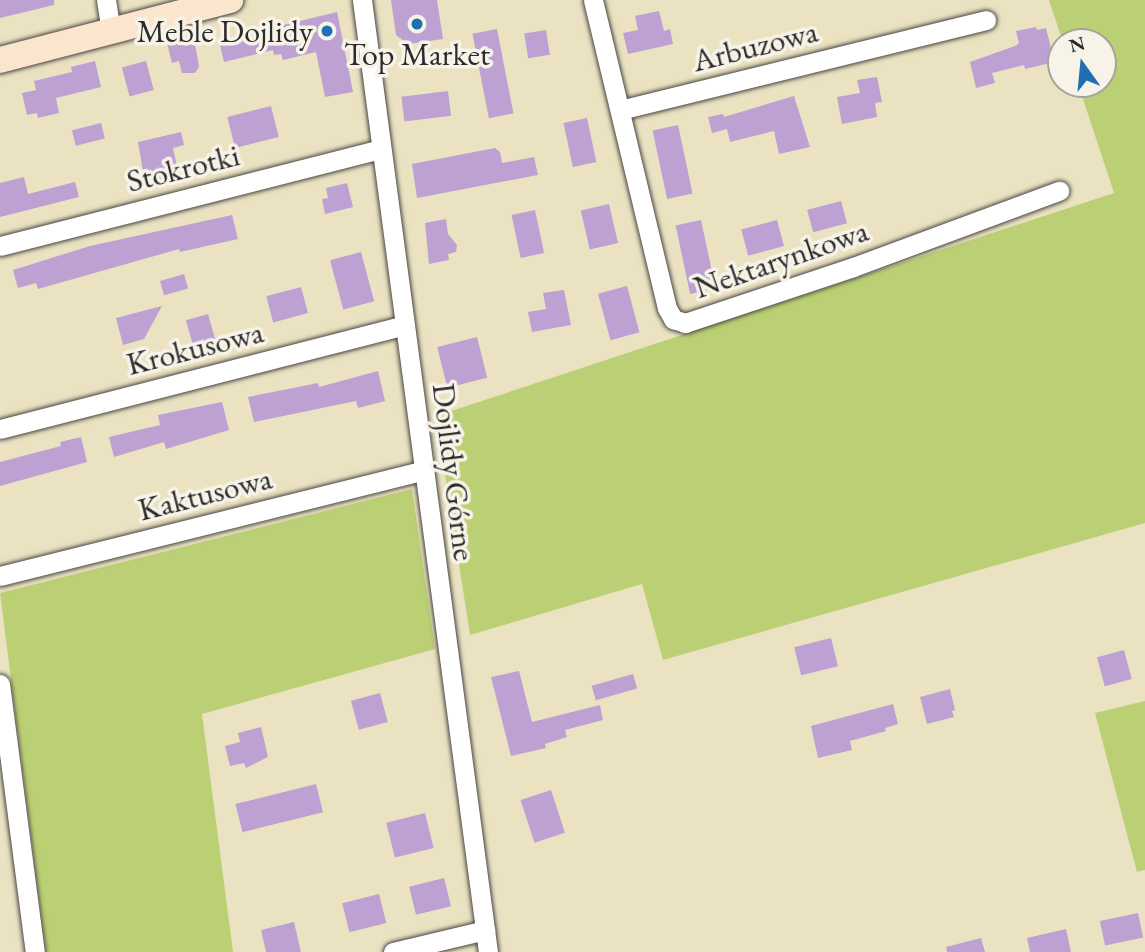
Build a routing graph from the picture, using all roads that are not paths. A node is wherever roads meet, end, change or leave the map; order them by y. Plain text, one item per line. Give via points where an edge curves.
1 (106, 0) edge
2 (230, 0) edge
3 (362, 0) edge
4 (593, 0) edge
5 (986, 20) dead end
6 (111, 31) junction
7 (0, 61) edge
8 (620, 110) junction
9 (381, 149) junction
10 (1059, 191) dead end
11 (0, 246) edge
12 (405, 325) junction
13 (0, 429) edge
14 (424, 470) junction
15 (0, 576) edge
16 (0, 684) edge
17 (485, 930) junction
18 (35, 952) edge
19 (393, 952) edge
20 (488, 952) edge

1 - 6 street
2 - 6 street
3 - 9 street, Dojlidy Górne
4 - 8 street, Nektarynkowa
5 - 8 street, Arbuzowa
6 - 7 street
8 - 10 street, Nektarynkowa via 667,307 673,319 685,323
9 - 11 street, Stokrotki
9 - 12 street, Dojlidy Górne
12 - 13 street, Krokusowa
12 - 14 street, Dojlidy Górne
14 - 15 street, Kaktusowa
14 - 17 street, Dojlidy Górne
16 - 18 street
17 - 19 street
17 - 20 street, Dojlidy Górne

